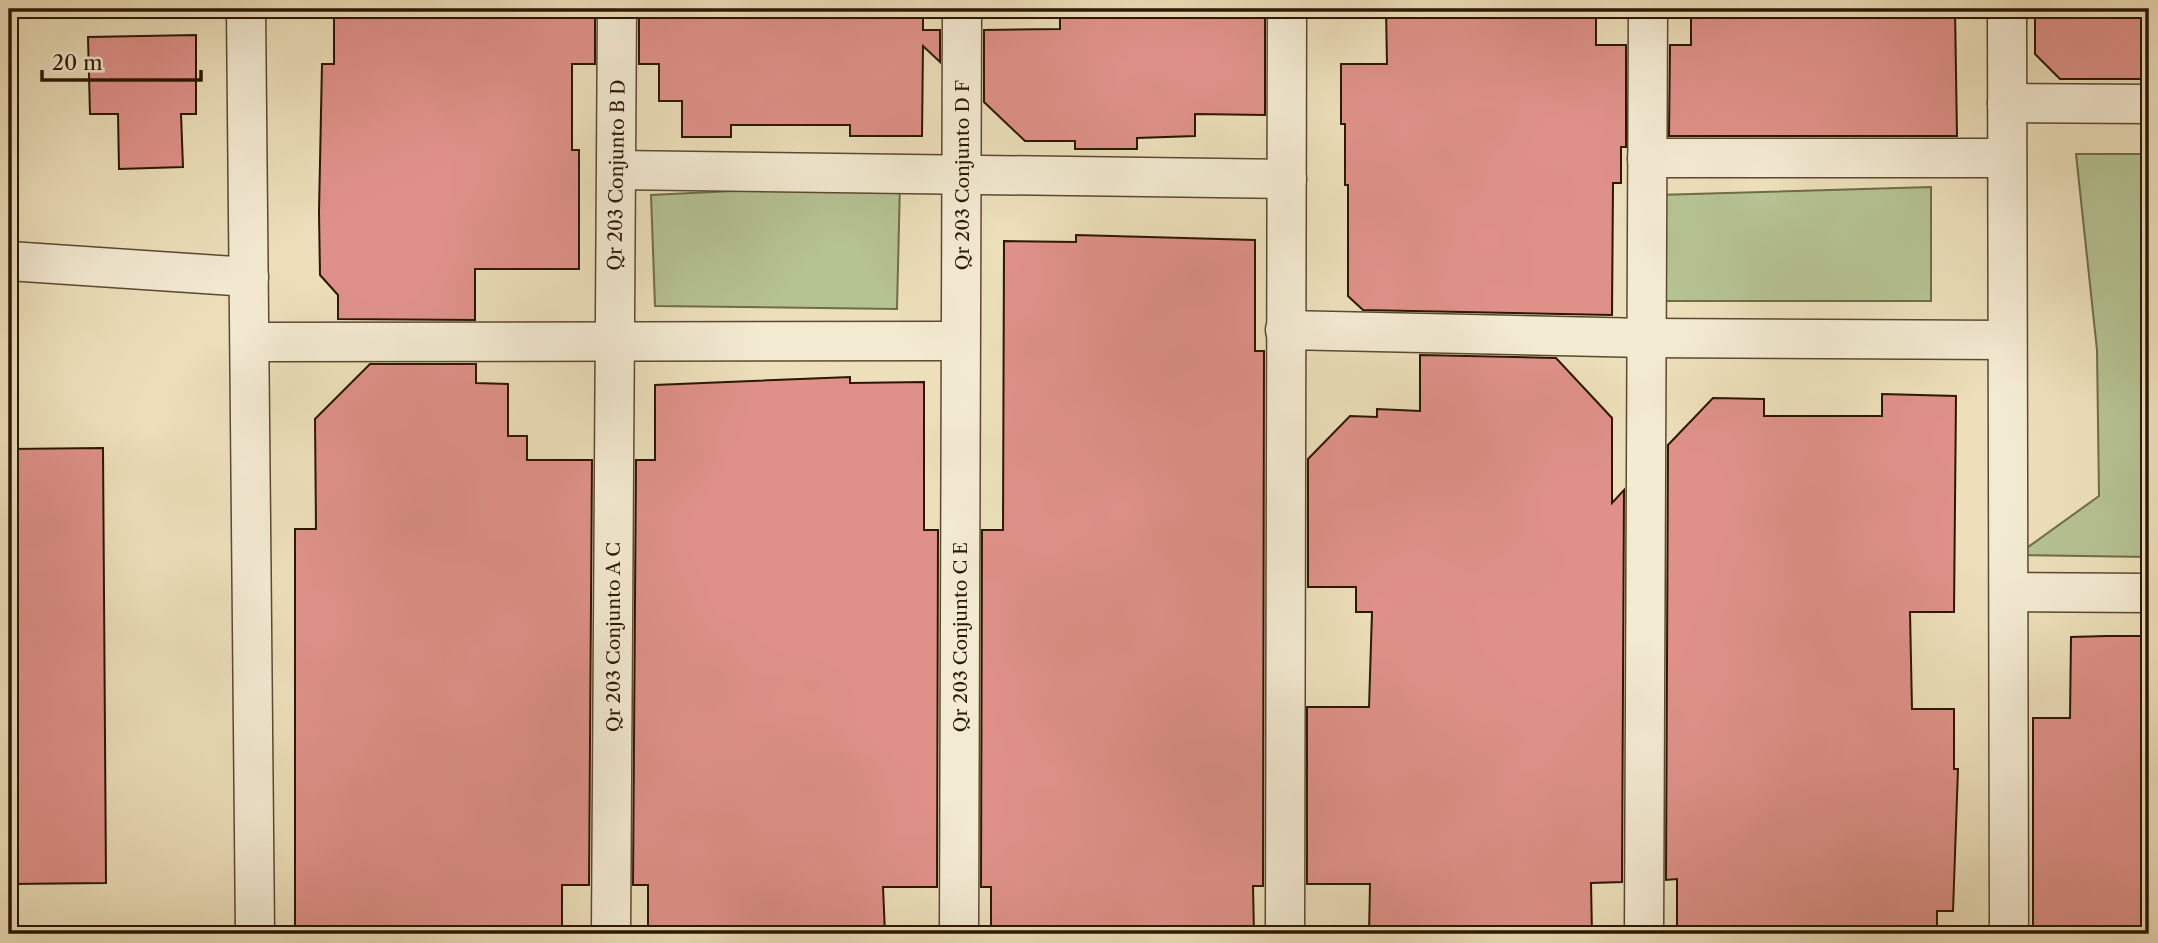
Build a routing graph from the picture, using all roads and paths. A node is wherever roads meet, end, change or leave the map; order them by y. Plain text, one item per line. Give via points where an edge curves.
1 (246, 9) edge
2 (617, 9) edge
3 (962, 9) edge
4 (1287, 9) edge
5 (1648, 9) edge
6 (2007, 9) edge
7 (2007, 103) junction
8 (2149, 104) edge
9 (1647, 158) junction
10 (2007, 158) junction
11 (617, 170) junction
12 (962, 177) junction
13 (1287, 179) junction
14 (9, 261) edge
15 (249, 277) junction
16 (1285, 330) junction
17 (1647, 338) junction
18 (2007, 340) junction
19 (250, 341) junction
20 (614, 341) junction
21 (960, 341) junction
22 (2009, 592) junction
23 (2149, 593) edge
24 (255, 934) edge
25 (611, 934) edge
26 (959, 934) edge
27 (1285, 934) edge
28 (1644, 934) edge
29 (2009, 934) edge

1 - 15 street
2 - 11 street, Qr 203 Conjunto B D
3 - 12 street, Qr 203 Conjunto D F
4 - 13 street
5 - 9 street
6 - 7 street
7 - 8 street
7 - 10 street
9 - 10 street
9 - 17 street
10 - 18 street
11 - 12 street
11 - 20 street, Qr 203 Conjunto B D
12 - 13 street
12 - 21 street, Qr 203 Conjunto D F
13 - 16 street
14 - 15 street
15 - 19 street
16 - 17 street
16 - 27 street
17 - 18 street
17 - 28 street
18 - 22 street
19 - 20 street
19 - 24 street
20 - 21 street
20 - 25 street, Qr 203 Conjunto A C
21 - 26 street, Qr 203 Conjunto C E
22 - 23 street
22 - 29 street

